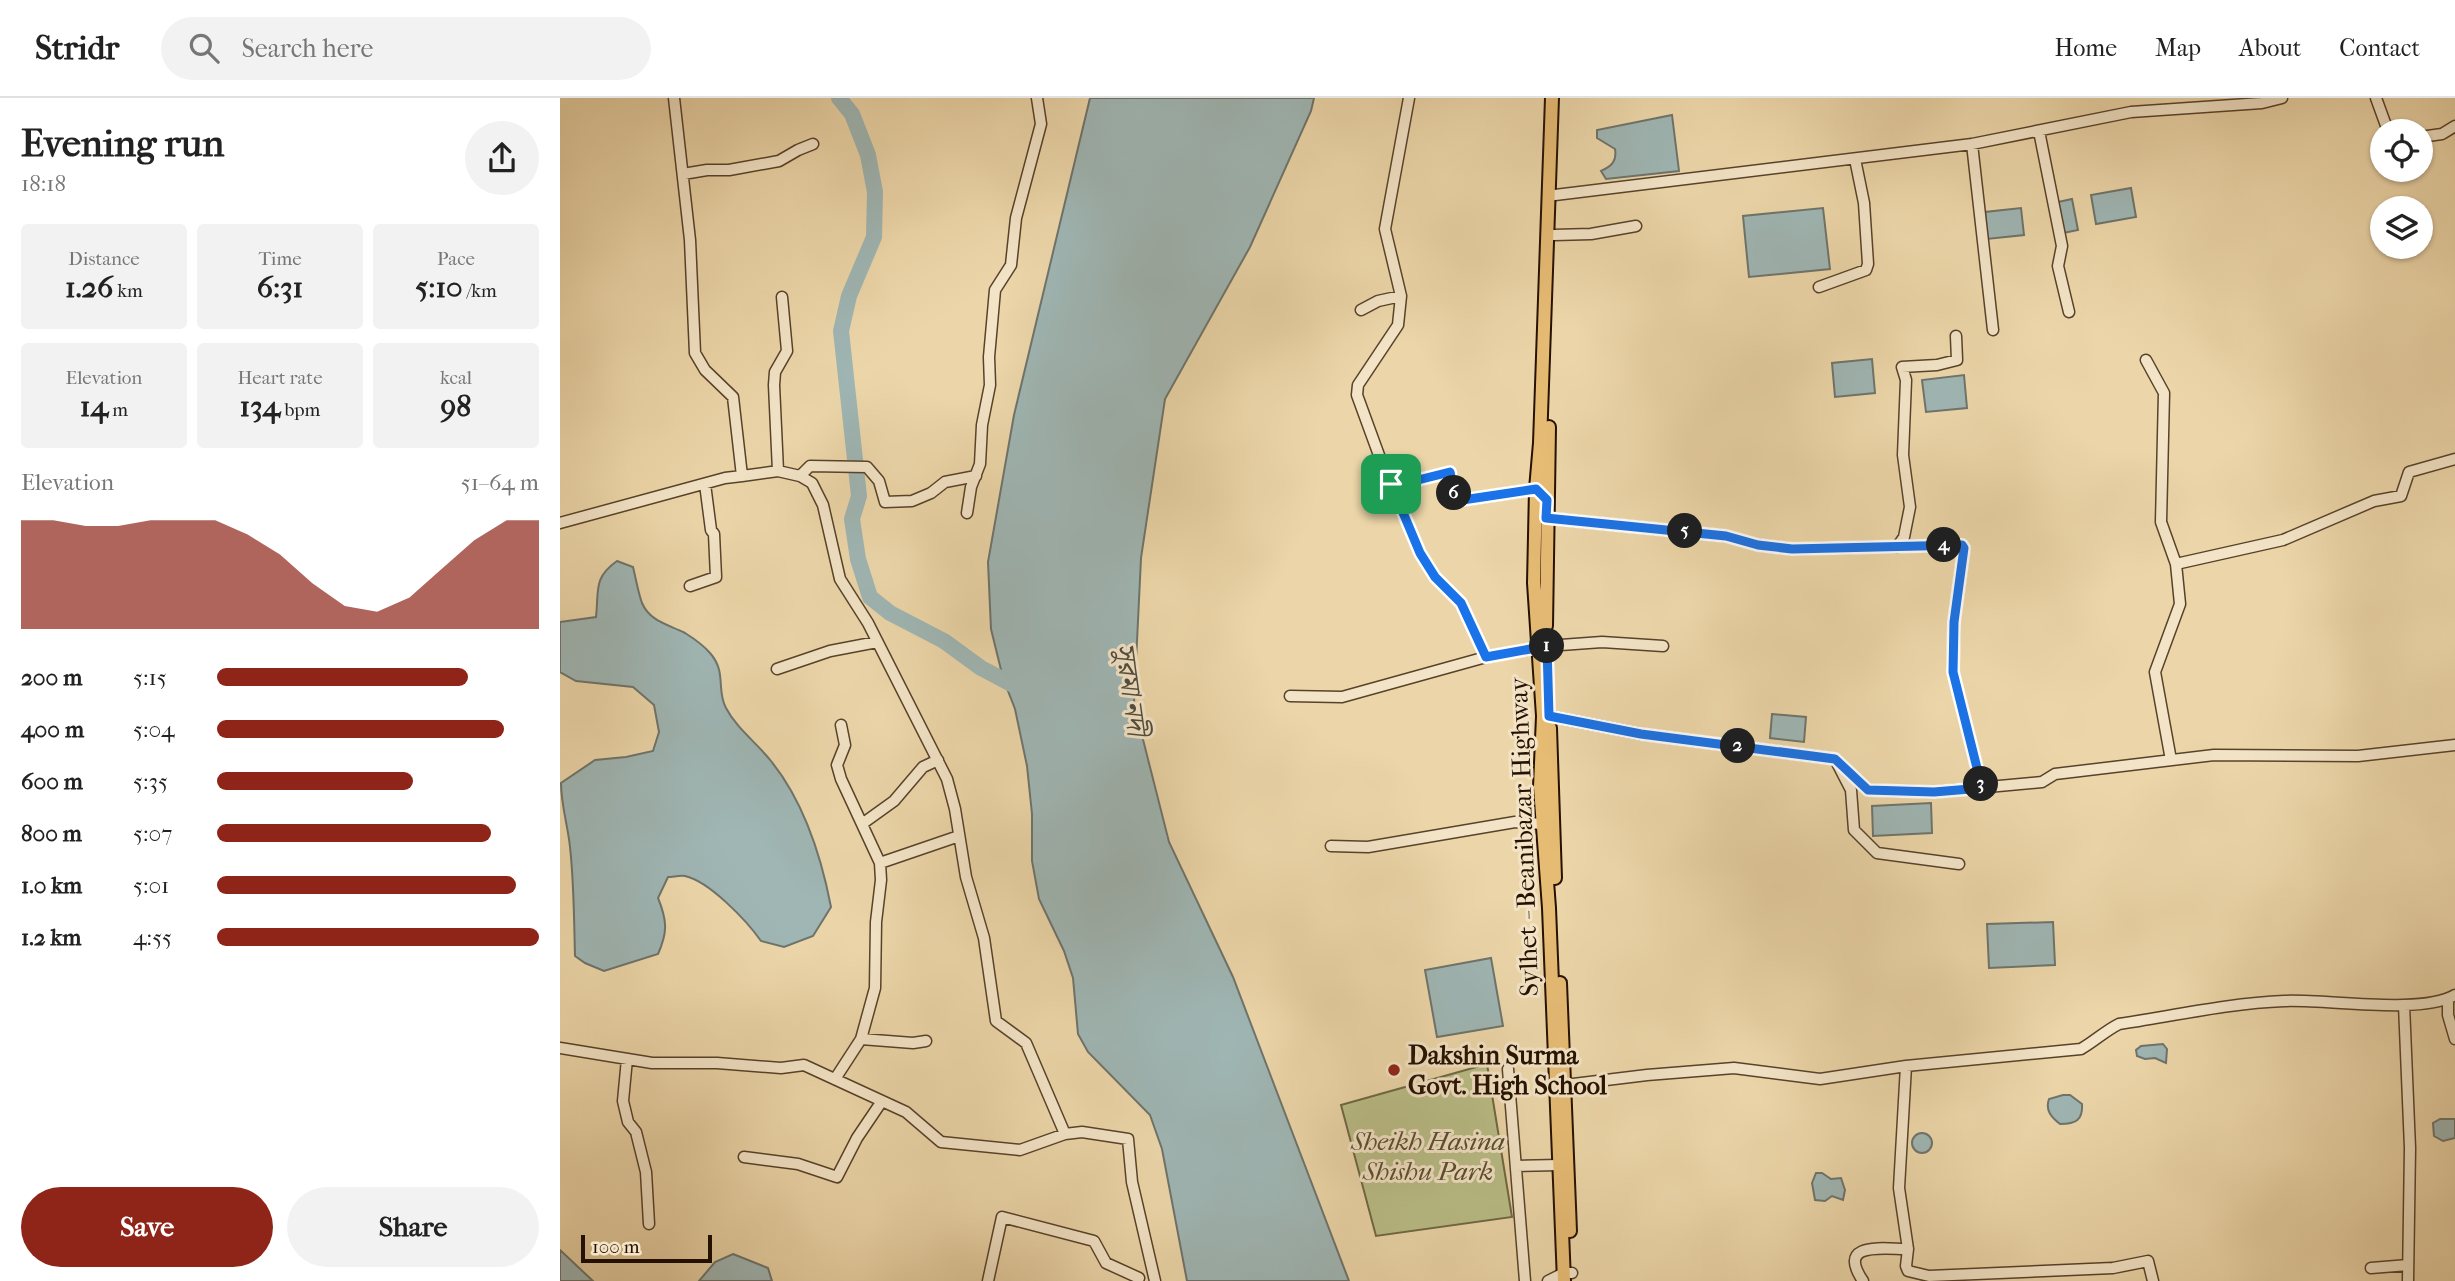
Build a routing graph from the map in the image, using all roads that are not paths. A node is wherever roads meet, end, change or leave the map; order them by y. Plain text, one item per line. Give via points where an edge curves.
1 (674, 98) edge
2 (1037, 98) edge
3 (1409, 98) edge
4 (1552, 98) edge
5 (1560, 98) edge
6 (2282, 98) edge
7 (2376, 98) edge
8 (2384, 119) edge
9 (2455, 126) edge
10 (2039, 131) junction
11 (2433, 135) edge
12 (813, 144) dead end
13 (1972, 144) junction
14 (1855, 159) junction
15 (682, 174) junction
16 (1555, 195) junction
17 (1636, 226) dead end
18 (1554, 235) junction
19 (1819, 287) dead end
20 (1401, 296) junction
21 (782, 297) dead end
22 (1361, 310) dead end
23 (2069, 312) dead end
24 (1993, 330) dead end
25 (1956, 337) dead end
26 (2146, 360) dead end
27 (2455, 459) edge
28 (778, 471) junction
29 (975, 475) junction
30 (742, 476) junction
31 (800, 476) junction
32 (705, 484) junction
33 (1391, 484) junction
34 (1536, 489) junction
35 (1547, 500) junction
36 (967, 513) dead end
37 (1546, 518) junction
38 (560, 523) edge
39 (1897, 547) junction
40 (2176, 564) junction
41 (690, 586) dead end
42 (877, 642) junction
43 (1663, 646) dead end
44 (1544, 647) junction
45 (1486, 657) junction
46 (777, 669) dead end
47 (1290, 696) dead end
48 (1549, 716) junction
49 (841, 724) dead end
50 (2455, 745) edge
51 (1835, 759) junction
52 (938, 760) junction
53 (2171, 760) junction
54 (1982, 788) junction
55 (862, 824) junction
56 (1543, 824) junction
57 (959, 836) junction
58 (1331, 846) dead end
59 (880, 863) junction
60 (1959, 864) dead end
61 (2451, 997) edge
62 (2404, 1005) junction
63 (861, 1039) junction
64 (2455, 1039) edge
65 (926, 1041) dead end
66 (560, 1048) edge
67 (627, 1059) junction
68 (1906, 1066) junction
69 (1508, 1069) dead end
70 (835, 1079) junction
71 (1565, 1085) junction
72 (882, 1101) junction
73 (1065, 1134) junction
74 (744, 1157) dead end
75 (1559, 1165) junction
76 (1516, 1166) junction
77 (649, 1224) dead end
78 (1908, 1249) junction
79 (2408, 1265) junction
80 (2371, 1268) dead end
81 (1152, 1269) junction
82 (2043, 1276) edge
83 (1568, 1277) edge
84 (1139, 1280) edge
85 (988, 1281) edge
86 (1155, 1281) edge
87 (1525, 1281) edge
88 (1548, 1281) edge
89 (1863, 1281) edge
90 (2153, 1281) edge
91 (2408, 1281) edge

1 - 15 street
2 - 29 street via 1041,124 1016,218 1012,265 995,290 990,385
3 - 20 street via 1385,229
4 - 34 main road, Sylhet - Beanibazar Highway
5 - 16 main road, Sylhet - Beanibazar Highway
6 - 10 street via 2131,113
7 - 8 street
9 - 11 street
10 - 13 street
10 - 23 street via 2062,246 2058,266
12 - 15 street via 779,161
13 - 14 street
13 - 24 street
14 - 16 street
14 - 19 street via 1864,203 1868,264 1866,270
15 - 30 street via 695,353 733,397
16 - 18 main road, Sylhet - Beanibazar Highway
17 - 18 street
18 - 35 main road, Sylhet - Beanibazar Highway
20 - 22 street
20 - 33 street via 1398,325 1357,390
21 - 28 street via 787,351 774,384
25 - 39 street via 1957,360 1902,367 1906,380 1903,455 1910,507 1904,537
26 - 40 street via 2164,393 2161,522
27 - 40 street via 2409,472 2401,496 2374,501 2283,540
28 - 30 street
28 - 31 street
29 - 31 street via 945,482 912,501 885,502 879,481 867,467 810,466
29 - 36 street
30 - 32 street
31 - 42 street via 812,483 840,579
32 - 38 street
32 - 41 street via 716,578
33 - 34 street via 1450,472 1456,501
33 - 45 street via 1420,553 1435,577 1461,603
34 - 35 street
34 - 44 main road, Sylhet - Beanibazar Highway via 1535,583
35 - 37 main road, Sylhet - Beanibazar Highway
37 - 39 street via 1726,536 1792,549
37 - 44 main road, Sylhet - Beanibazar Highway
39 - 54 street via 1957,544 1964,548 1953,672
40 - 53 street via 2180,604 2155,672
42 - 46 street via 830,651
42 - 52 street
43 - 44 street via 1602,642
44 - 45 street
44 - 48 main road, Sylhet - Beanibazar Highway
44 - 56 main road, Sylhet - Beanibazar Highway
45 - 47 street via 1342,697
48 - 51 street via 1641,734
48 - 71 main road, Sylhet - Beanibazar Highway
49 - 55 street via 845,745 837,765
50 - 53 street via 2358,756 2214,755
51 - 54 street via 1868,790
51 - 60 street via 1851,790 1854,830 1877,853
52 - 55 street via 923,767 894,801
52 - 57 street via 947,779
53 - 54 street
55 - 59 street
56 - 58 street via 1515,822 1368,846
56 - 75 main road, Sylhet - Beanibazar Highway
57 - 59 street
57 - 73 street via 984,937 996,1021 1026,1043
59 - 63 street via 875,988
61 - 62 street
61 - 64 street via 2448,1015
62 - 68 street via 2284,1001 2119,1024 2081,1049
62 - 79 street via 2410,1148
63 - 65 street
63 - 70 street
66 - 67 street
67 - 70 street via 781,1068 804,1065
67 - 77 street via 623,1101 646,1172
68 - 71 street via 1820,1079 1734,1068
68 - 78 street via 1899,1188
69 - 76 street
70 - 72 street
71 - 83 main road, Sylhet - Beanibazar Highway
72 - 73 street via 906,1112 941,1142 1020,1150
72 - 74 street via 838,1177 798,1164
73 - 81 street via 1128,1139 1132,1182
75 - 76 street
75 - 83 main road, Sylhet - Beanibazar Highway
76 - 87 street
78 - 82 street via 1908,1271 1928,1276
78 - 89 street via 1859,1252 1854,1268
79 - 80 street
79 - 91 street
81 - 84 street
81 - 86 street
82 - 90 street via 2148,1261
83 - 88 street
84 - 85 street via 1106,1263 1094,1241 1002,1217

